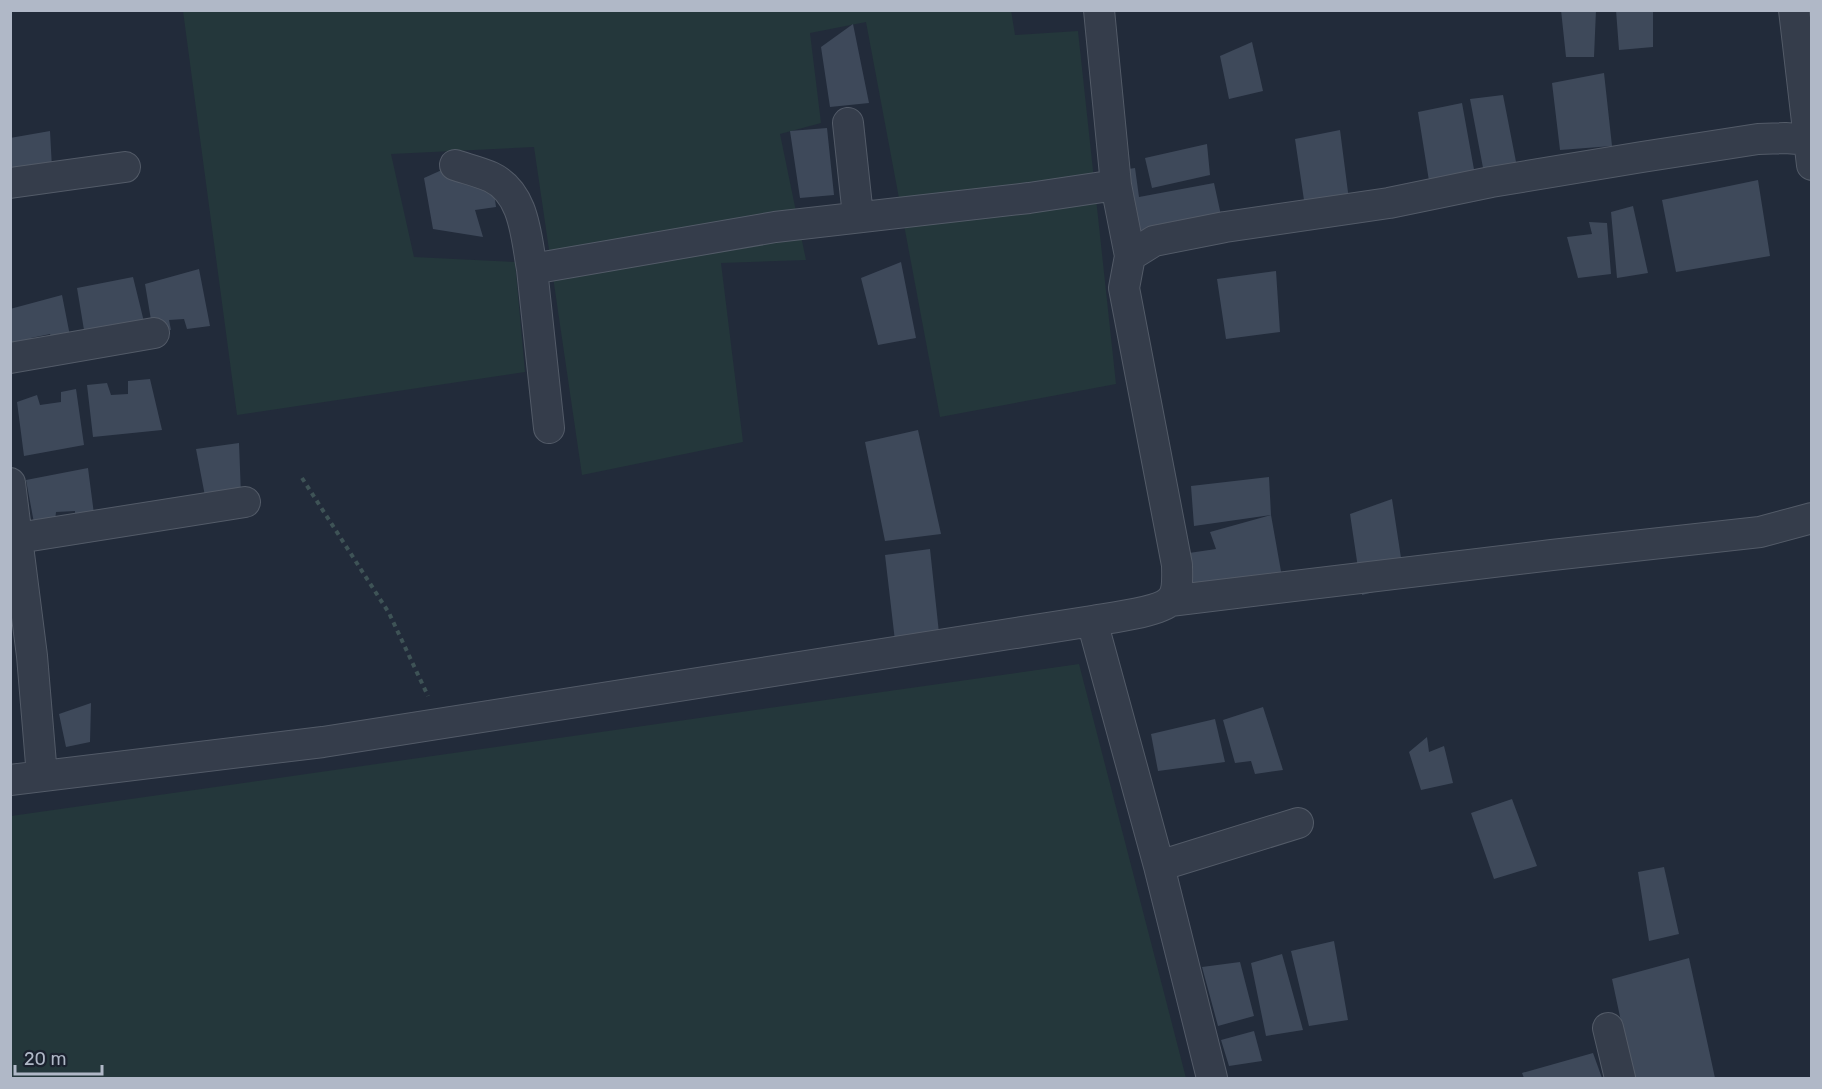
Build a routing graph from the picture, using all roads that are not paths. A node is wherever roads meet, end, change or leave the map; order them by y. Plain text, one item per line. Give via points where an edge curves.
1 (1099, 10) edge
2 (1794, 10) edge
3 (848, 123) dead end
4 (1810, 148) edge
5 (455, 165) dead end
6 (125, 167) dead end
7 (10, 183) edge
8 (1116, 185) junction
9 (858, 216) junction
10 (1130, 256) junction
11 (532, 269) junction
12 (154, 333) dead end
13 (10, 358) edge
14 (549, 428) dead end
15 (10, 483) edge
16 (245, 502) dead end
17 (1812, 518) edge
18 (18, 538) junction
19 (1170, 601) junction
20 (1092, 621) junction
21 (42, 776) junction
22 (10, 780) edge
23 (1298, 823) dead end
24 (1159, 866) junction
25 (1608, 1028) dead end
26 (1212, 1078) edge
27 (1620, 1078) edge

1 - 8 street
2 - 4 street
3 - 9 street
4 - 10 street via 1758,139 1491,182 1389,203 1225,227 1154,241
5 - 11 street via 494,178 513,198 522,213
6 - 7 street
8 - 9 street
8 - 10 street
9 - 11 street
10 - 19 street via 1124,288 1177,565 1177,586
11 - 14 street
12 - 13 street
15 - 18 street
16 - 18 street
17 - 19 street via 1760,532
18 - 21 street
19 - 20 street via 1158,608
20 - 21 street via 323,742
20 - 24 street
21 - 22 street
23 - 24 street
24 - 26 street
25 - 27 street

